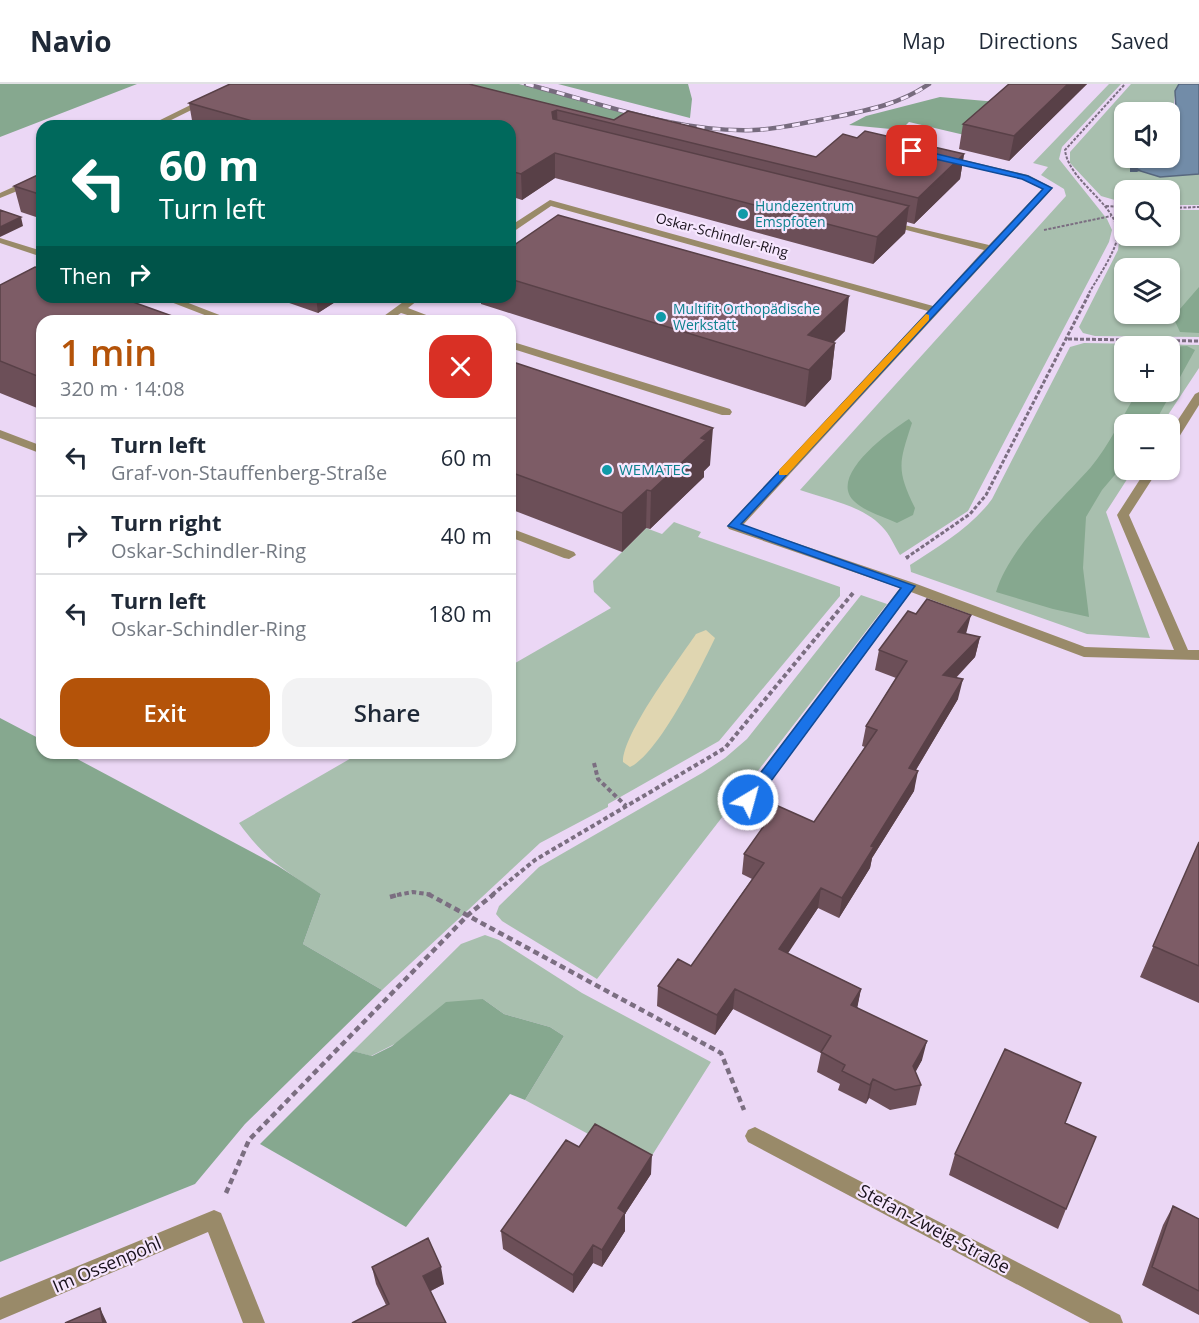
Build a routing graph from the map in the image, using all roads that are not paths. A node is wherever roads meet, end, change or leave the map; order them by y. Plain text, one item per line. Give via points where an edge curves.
1 (240, 84) edge
2 (165, 120) edge
3 (935, 156) edge
4 (36, 180) edge
5 (2, 196) dead end
6 (877, 220) edge
7 (516, 227) edge
8 (2, 240) dead end
9 (991, 249) junction
10 (36, 252) edge
11 (180, 303) edge
12 (408, 303) edge
13 (399, 309) junction
14 (933, 309) junction
15 (213, 315) edge
16 (390, 315) edge
17 (418, 315) edge
18 (516, 346) edge
19 (1199, 396) edge
20 (726, 412) dead end
21 (1180, 426) edge
22 (0, 434) edge
23 (36, 448) edge
24 (1146, 480) edge
25 (516, 534) edge
26 (569, 555) dead end
27 (909, 586) junction
28 (1183, 654) junction
29 (1199, 655) edge
30 (748, 800) dead end
31 (755, 1136) road end
32 (0, 1309) edge
33 (254, 1323) edge
34 (1112, 1323) edge

1 - 2 street
3 - 9 street via 1025,177 1048,188
4 - 5 street
6 - 9 street
7 - 14 street, Oskar-Schindler-Ring via 550,204
8 - 10 street
9 - 14 street
11 - 15 street
12 - 13 street
13 - 16 street
13 - 17 street
14 - 27 street via 734,526
18 - 20 street
19 - 21 street
22 - 23 street
24 - 28 street via 1123,515
25 - 26 street
27 - 28 street via 1084,652
27 - 30 street
28 - 29 street
31 - 34 street, Stefan-Zweig-Straße
32 - 33 street, Im Ossenpohl via 214,1220

